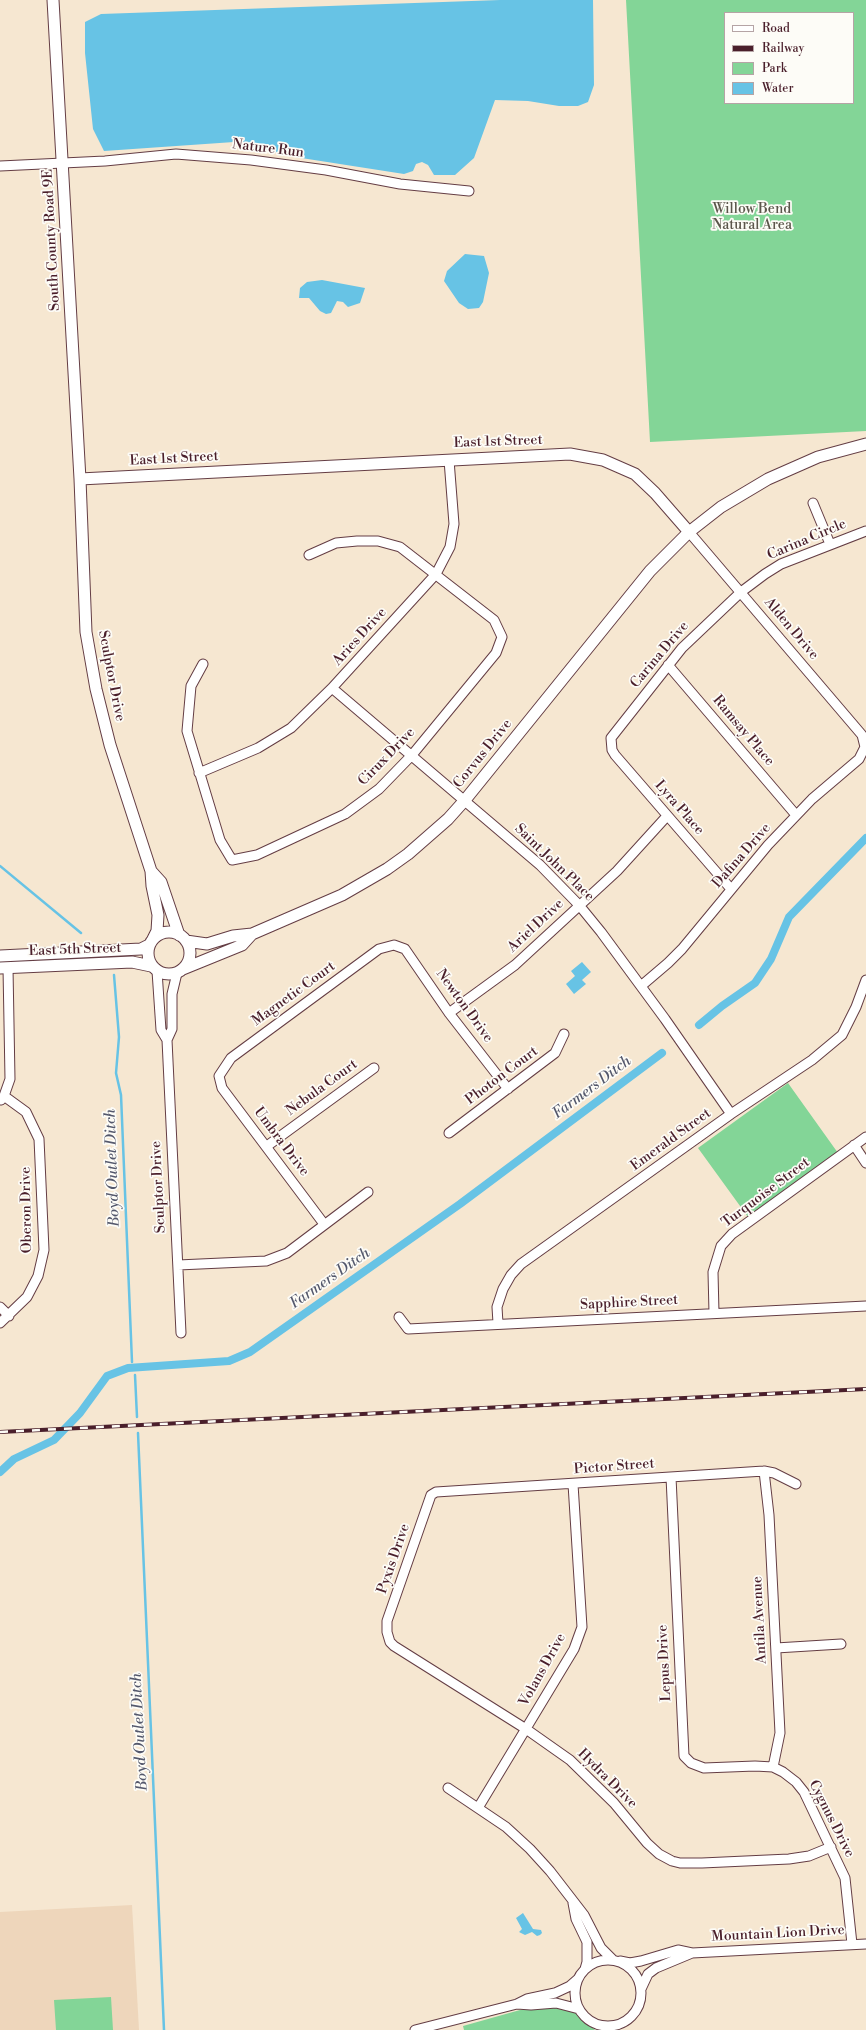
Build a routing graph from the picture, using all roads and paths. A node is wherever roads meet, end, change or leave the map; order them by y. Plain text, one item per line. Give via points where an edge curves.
1 (53, 0) edge
2 (62, 164) junction
3 (0, 166) edge
4 (469, 191) dead end
5 (866, 444) edge
6 (449, 460) junction
7 (80, 479) junction
8 (813, 503) dead end
9 (689, 532) junction
10 (866, 532) edge
11 (830, 544) junction
12 (309, 555) dead end
13 (436, 574) junction
14 (741, 592) junction
15 (203, 664) dead end
16 (668, 664) junction
17 (332, 688) junction
18 (610, 744) joint
19 (865, 747) edge
20 (412, 755) junction
21 (199, 773) junction
22 (465, 800) junction
23 (796, 815) junction
24 (667, 816) junction
25 (151, 871) junction
26 (731, 889) junction
27 (579, 905) junction
28 (252, 934) junction
29 (182, 938) junction
30 (151, 942) junction
31 (394, 945) joint
32 (0, 956) edge
33 (4, 968) edge
34 (154, 968) junction
35 (180, 971) junction
36 (866, 980) edge
37 (640, 986) junction
38 (450, 1013) junction
39 (564, 1034) dead end
40 (167, 1040) junction
41 (374, 1068) dead end
42 (219, 1076) joint
43 (508, 1089) junction
44 (2, 1098) edge
45 (731, 1114) junction
46 (449, 1134) dead end
47 (866, 1137) edge
48 (854, 1145) junction
49 (267, 1146) junction
50 (866, 1163) edge
51 (368, 1192) dead end
52 (324, 1224) junction
53 (178, 1265) junction
54 (866, 1306) edge
55 (0, 1307) edge
56 (714, 1313) junction
57 (10, 1316) junction
58 (399, 1317) dead end
59 (0, 1323) edge
60 (498, 1323) junction
61 (181, 1333) dead end
62 (764, 1471) junction
63 (671, 1477) junction
64 (573, 1484) junction
65 (796, 1484) dead end
66 (431, 1495) joint
67 (387, 1632) joint
68 (841, 1644) dead end
69 (776, 1648) junction
70 (526, 1729) junction
71 (773, 1767) junction
72 (448, 1788) dead end
73 (478, 1808) junction
74 (831, 1847) junction
75 (573, 1903) junction
76 (852, 1944) junction
77 (866, 1944) edge
78 (692, 1953) junction
79 (616, 1961) junction
80 (585, 1969) junction
81 (578, 1979) junction
82 (641, 1989) junction
83 (517, 2004) junction
84 (579, 2009) junction
85 (592, 2022) junction
86 (619, 2027) edge
87 (415, 2030) edge
88 (598, 2030) edge

1 - 2 street, South County Road 9E
2 - 3 street, Nature Run
2 - 4 street, Nature Run via 176,154 251,160 326,170 400,184
2 - 7 street, South County Road 9E
5 - 9 street via 818,457 768,479 721,507
6 - 7 street, East 1st Street
6 - 9 street, East 1st Street via 570,454 603,460 622,467 640,478
6 - 13 street, Aries Drive via 454,524 450,547
7 - 25 street, Sculptor Drive via 86,632 90,661 110,745
8 - 11 street
9 - 14 street, Alden Drive
9 - 22 street, Corvus Drive via 650,571
10 - 11 street, Carina Circle
11 - 14 street, Carina Circle via 781,564
12 - 13 street via 336,543 378,541 400,547
13 - 17 street, Aries Drive
13 - 20 street, Cirux Drive via 494,620 502,637 496,653
14 - 16 street, Carina Drive via 698,631
14 - 19 street, Alden Drive via 862,735
15 - 21 street via 191,686 187,731
16 - 18 street, Carina Drive via 613,733
16 - 23 street, Ramsay Place
17 - 20 street, Saint John Place
17 - 21 street, Aries Drive via 291,728 258,748
18 - 24 street, Lyra Place via 614,755
19 - 23 street, Dafina Drive via 859,759
20 - 21 street, Cirux Drive via 379,789 345,814 257,855 232,860 220,840
20 - 22 street, Saint John Place
22 - 27 street, Saint John Place via 540,865
22 - 28 street, Corvus Drive via 428,837 382,872 342,895
23 - 26 street, Dafina Drive
24 - 26 street, Lyra Place
24 - 27 street, Ariel Drive via 630,858
25 - 29 street, Sculptor Drive via 161,882
25 - 30 street, Sculptor Drive via 158,915 156,931
26 - 37 street, Dafina Drive via 682,949
27 - 37 street, Saint John Place
27 - 38 street, Ariel Drive via 515,965
28 - 29 street, Corvus Drive via 233,936 207,944
28 - 35 street, Corvus Drive via 242,945
29 - 30 street via 165,932
29 - 35 street via 190,953 187,964
30 - 32 street, East 5th Street via 141,949
30 - 34 street via 148,960
31 - 38 street, Newton Drive via 405,949
31 - 42 street, Magnetic Court via 379,949 231,1058
33 - 34 street, East 5th Street via 132,962
33 - 44 street via 10,1079
34 - 35 street via 170,974
34 - 40 street, Sculptor Drive via 161,1030
35 - 40 street, Sculptor Drive via 172,994 172,1029
36 - 45 street, Emerald Street via 842,1036 812,1060
37 - 45 street, Saint John Place
38 - 43 street, Newton Drive
39 - 43 street, Photon Court via 555,1054
40 - 53 street, Sculptor Drive
41 - 49 street, Nebula Court
42 - 49 street, Umbra Drive via 222,1088
43 - 46 street, Photon Court
44 - 57 street, Oberon Drive via 26,1112 39,1139 44,1250 38,1276 27,1297
45 - 60 street, Emerald Street via 521,1264 503,1289 497,1307
47 - 48 street, Turquoise Street
48 - 50 street
48 - 56 street, Turquoise Street via 732,1234 721,1246 713,1272
49 - 52 street, Umbra Drive
51 - 52 street
52 - 53 street via 287,1253 266,1261
53 - 61 street, Sculptor Drive
54 - 56 street, Sapphire Street
55 - 57 street
56 - 60 street, Sapphire Street
57 - 59 street, Oberon Drive
58 - 60 street, Sapphire Street via 408,1329
62 - 63 street, Pictor Street
62 - 65 street, Pictor Street
62 - 69 street, Antila Avenue via 769,1515
63 - 64 street, Pictor Street
63 - 71 street, Lepus Drive via 684,1756 691,1764 704,1768
64 - 66 street, Pictor Street via 436,1492
64 - 70 street, Volans Drive via 582,1627 574,1649
66 - 67 street, Pyxis Drive via 387,1621
67 - 70 street, Hydra Drive via 394,1646
68 - 69 street
69 - 71 street, Antila Avenue via 780,1733
70 - 73 street, Volans Drive
70 - 74 street, Hydra Drive via 570,1760 614,1803 647,1843 672,1861 702,1863 788,1859 809,1856
71 - 74 street, Cygnus Drive via 800,1787
72 - 73 street
73 - 75 street via 506,1827 530,1849
74 - 76 street, Cygnus Drive via 846,1878
75 - 79 street via 584,1915 601,1948
75 - 80 street via 576,1919 587,1942
76 - 77 street, Mountain Lion Drive
76 - 78 street, Mountain Lion Drive
78 - 79 street, Mountain Lion Drive via 678,1950 641,1961
78 - 82 street, Mountain Lion Drive via 656,1968 648,1974
79 - 80 street via 598,1961
79 - 82 street via 634,1972
80 - 81 street
81 - 83 street via 563,1990 528,1998
81 - 84 street via 575,1994
82 - 86 street via 637,2009
83 - 84 street via 556,2003
83 - 87 street
84 - 85 street
85 - 86 street
85 - 88 street

